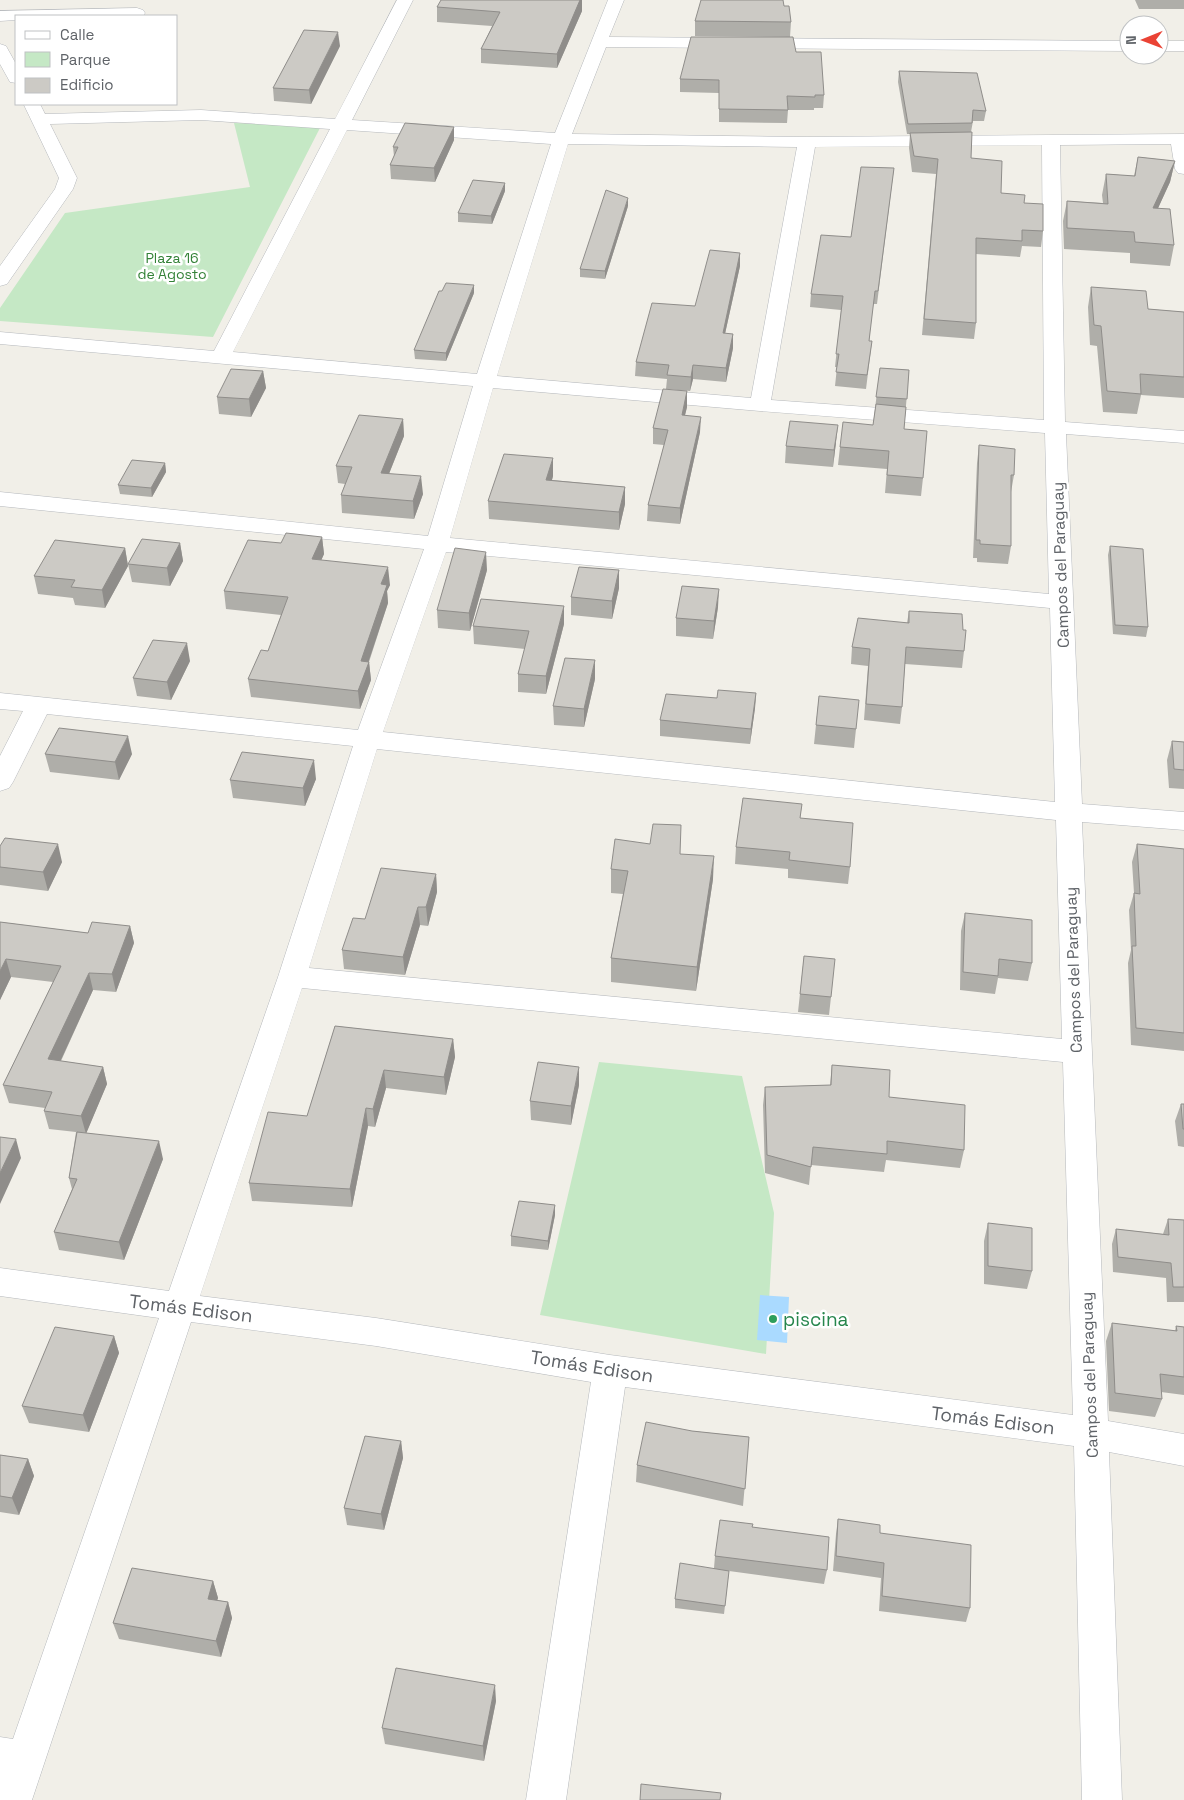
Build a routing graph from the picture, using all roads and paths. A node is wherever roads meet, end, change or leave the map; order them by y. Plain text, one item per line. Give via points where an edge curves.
1 (405, 0) edge
2 (616, 0) edge
3 (137, 14) dead end
4 (68, 15) edge
5 (0, 16) edge
6 (15, 16) edge
7 (600, 42) junction
8 (1119, 46) edge
9 (1169, 46) edge
10 (1184, 46) edge
11 (0, 49) edge
12 (15, 76) edge
13 (32, 105) edge
14 (39, 119) junction
15 (340, 123) junction
16 (561, 139) junction
17 (1181, 139) edge
18 (1051, 140) junction
19 (807, 142) junction
20 (1184, 169) edge
21 (0, 280) edge
22 (0, 338) edge
23 (220, 358) junction
24 (485, 382) junction
25 (760, 405) junction
26 (1055, 426) junction
27 (1184, 437) edge
28 (0, 499) edge
29 (437, 544) junction
30 (1061, 602) junction
31 (0, 701) edge
32 (39, 704) junction
33 (368, 738) junction
34 (0, 782) edge
35 (1068, 812) junction
36 (1184, 821) edge
37 (292, 977) junction
38 (1076, 1052) junction
39 (0, 1282) edge
40 (180, 1308) junction
41 (610, 1370) junction
42 (1091, 1433) junction
43 (1184, 1450) edge
44 (12, 1758) edge
45 (12, 1800) edge
46 (546, 1800) edge
47 (1102, 1800) edge

1 - 15 street
2 - 7 street
3 - 4 street
5 - 6 street
7 - 8 street
7 - 16 street
9 - 10 street
11 - 12 street
13 - 14 street
14 - 15 street via 201,115
14 - 21 street via 68,178 64,189
15 - 16 street
15 - 23 street
16 - 19 street
16 - 24 street
17 - 18 street
17 - 20 street
18 - 19 street
18 - 26 street, Campos del Paraguay
19 - 25 street
22 - 23 street
23 - 24 street
24 - 25 street
24 - 29 street
25 - 26 street
26 - 27 street
26 - 30 street, Campos del Paraguay
28 - 29 street
29 - 30 street
29 - 33 street
30 - 35 street, Campos del Paraguay
31 - 32 street
32 - 33 street
32 - 34 street
33 - 35 street
33 - 37 street
35 - 36 street
35 - 38 street, Campos del Paraguay
37 - 38 street
37 - 40 street
38 - 42 street, Campos del Paraguay
39 - 40 street, Tomás Edison
40 - 41 street, Tomás Edison via 376,1332
40 - 44 street
41 - 42 street, Tomás Edison
41 - 46 street
42 - 43 street, Tomás Edison
42 - 47 street, Campos del Paraguay
44 - 45 street

